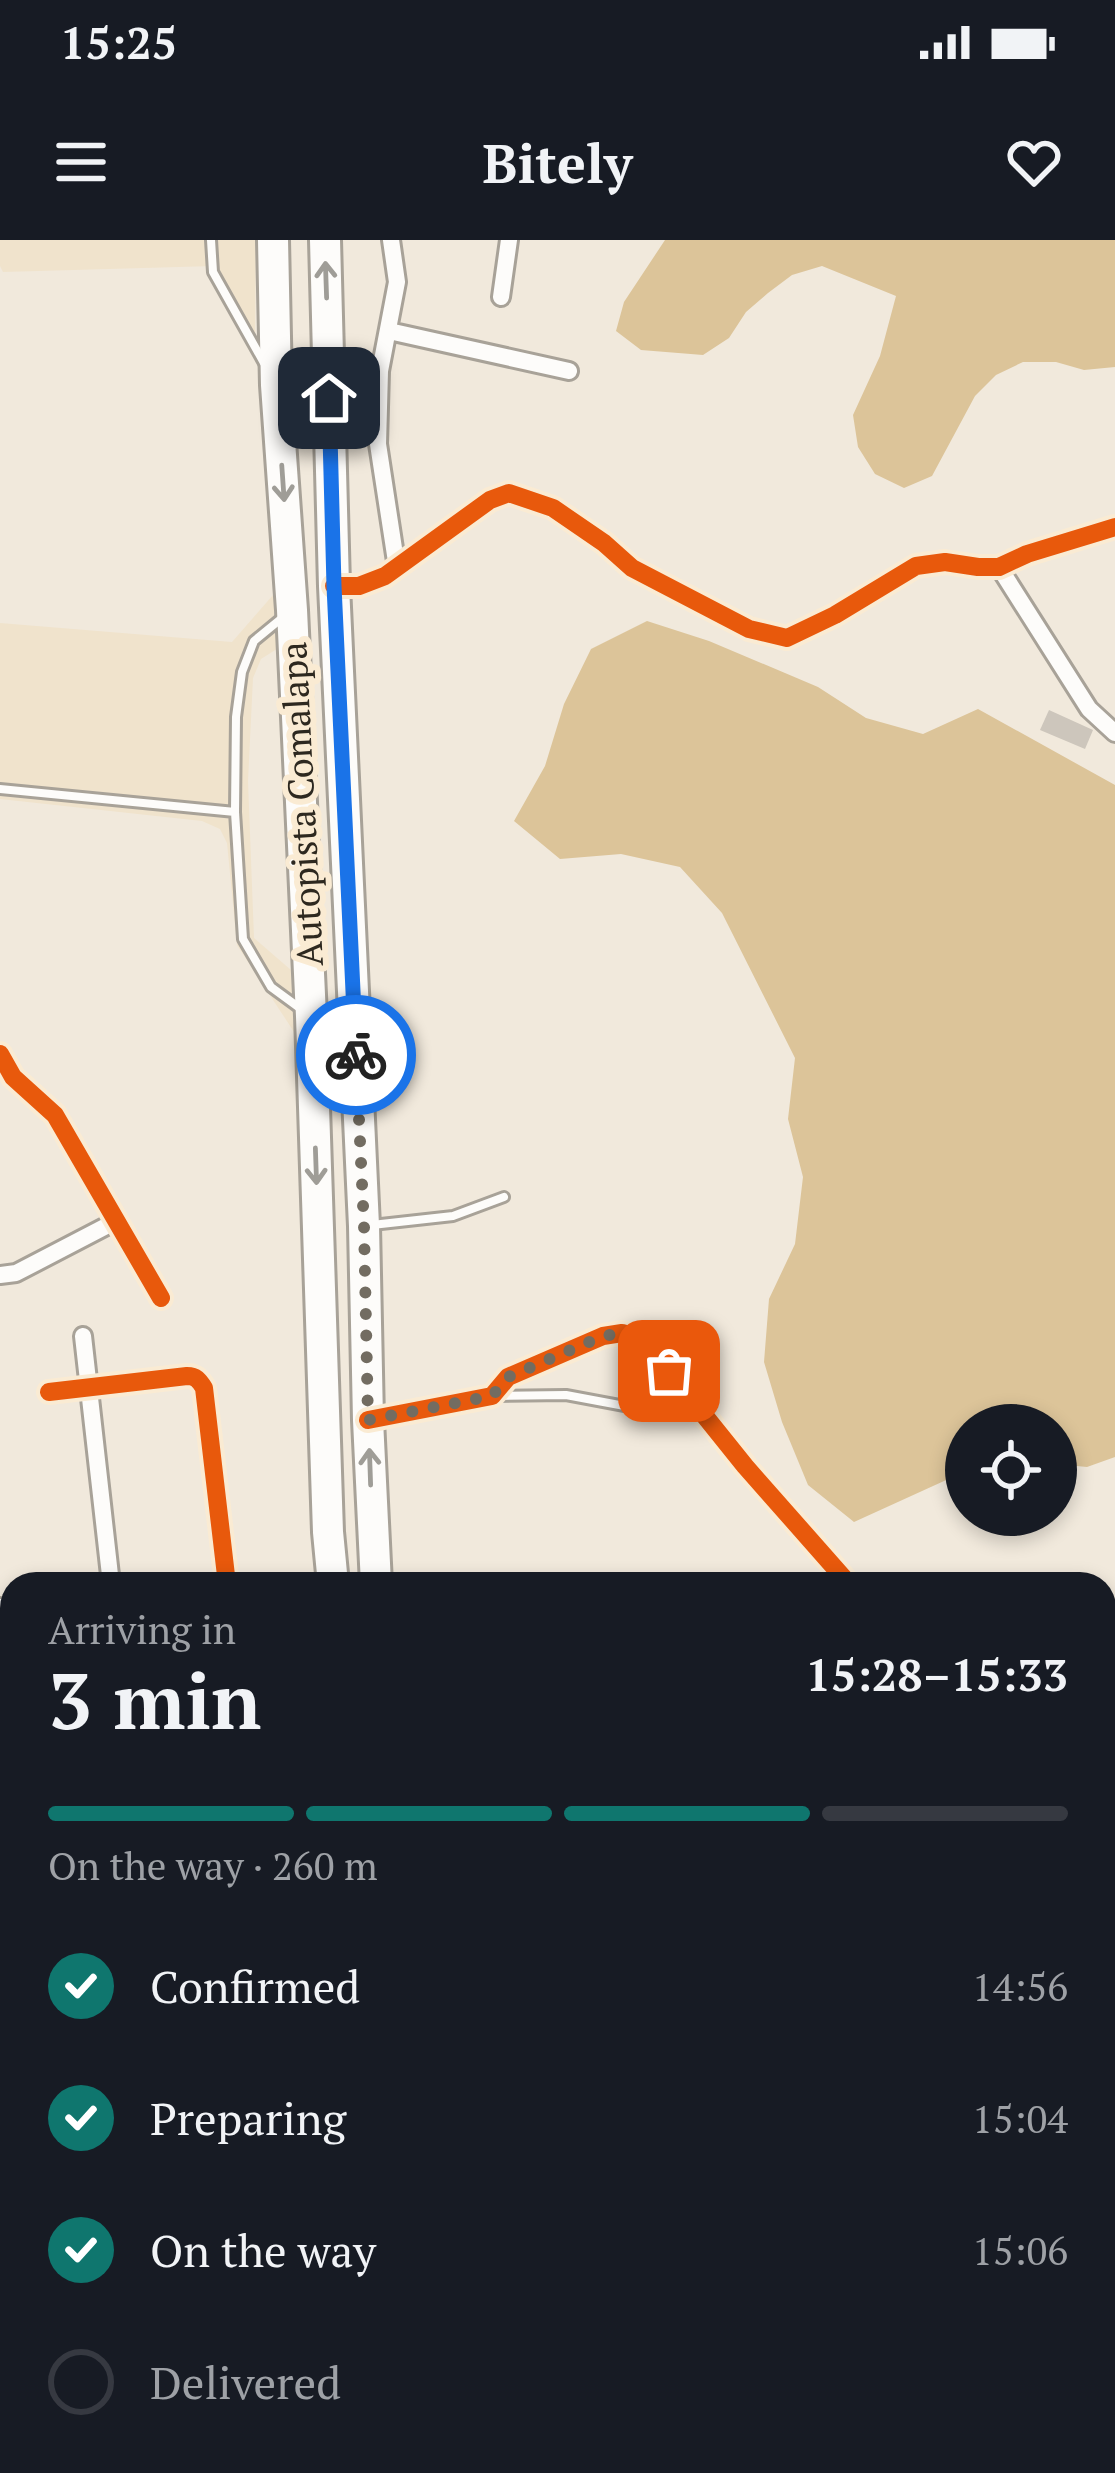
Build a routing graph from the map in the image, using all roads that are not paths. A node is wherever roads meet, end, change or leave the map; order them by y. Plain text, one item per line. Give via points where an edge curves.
1 (211, 240) edge
2 (273, 240) edge
3 (325, 240) edge
4 (391, 240) edge
5 (509, 240) edge
6 (500, 297) dead end
7 (389, 331) junction
8 (569, 371) dead end
9 (276, 385) junction
10 (379, 397) junction
11 (329, 398) junction
12 (1115, 527) edge
13 (1000, 567) junction
14 (397, 568) junction
15 (334, 586) junction
16 (292, 610) junction
17 (1115, 733) edge
18 (0, 789) edge
19 (235, 812) junction
20 (311, 1016) junction
21 (0, 1054) edge
22 (504, 1197) dead end
23 (116, 1221) junction
24 (364, 1226) junction
25 (0, 1275) edge
26 (161, 1298) dead end
27 (83, 1336) dead end
28 (88, 1388) junction
29 (49, 1393) dead end
30 (492, 1396) junction
31 (630, 1407) dead end
32 (368, 1420) junction
33 (110, 1572) edge
34 (226, 1572) edge
35 (332, 1572) edge
36 (375, 1572) edge
37 (838, 1572) edge

1 - 9 lane via 213,272
2 - 9 highway, Autopista Comalapa
11 -> 3 highway, Autopista Comalapa
4 - 7 street via 397,282
5 - 6 street
7 - 8 street
7 - 10 street
9 -> 16 highway, Autopista Comalapa
10 - 11 street
10 - 14 street
11 - 15 highway, Autopista Comalapa
12 - 13 street
13 - 14 street via 916,566 787,638 749,629 632,568 553,508 509,494
13 - 17 street via 1089,709
14 - 15 street via 359,586
15 - 24 highway, Autopista Comalapa
16 - 19 lane via 254,641 242,672
16 - 20 highway, Autopista Comalapa
18 - 19 lane
19 - 20 lane via 243,939 271,987
20 -> 35 highway, Autopista Comalapa
21 - 23 street via 55,1115
22 - 24 lane via 453,1216
23 - 25 street
23 - 26 street
24 - 32 highway, Autopista Comalapa
27 - 28 street
28 - 29 street
28 - 33 street
28 - 34 street via 200,1381
30 - 31 lane via 566,1395
30 - 32 street
30 - 37 street via 508,1377 603,1336 643,1339
36 -> 32 highway, Autopista Comalapa

